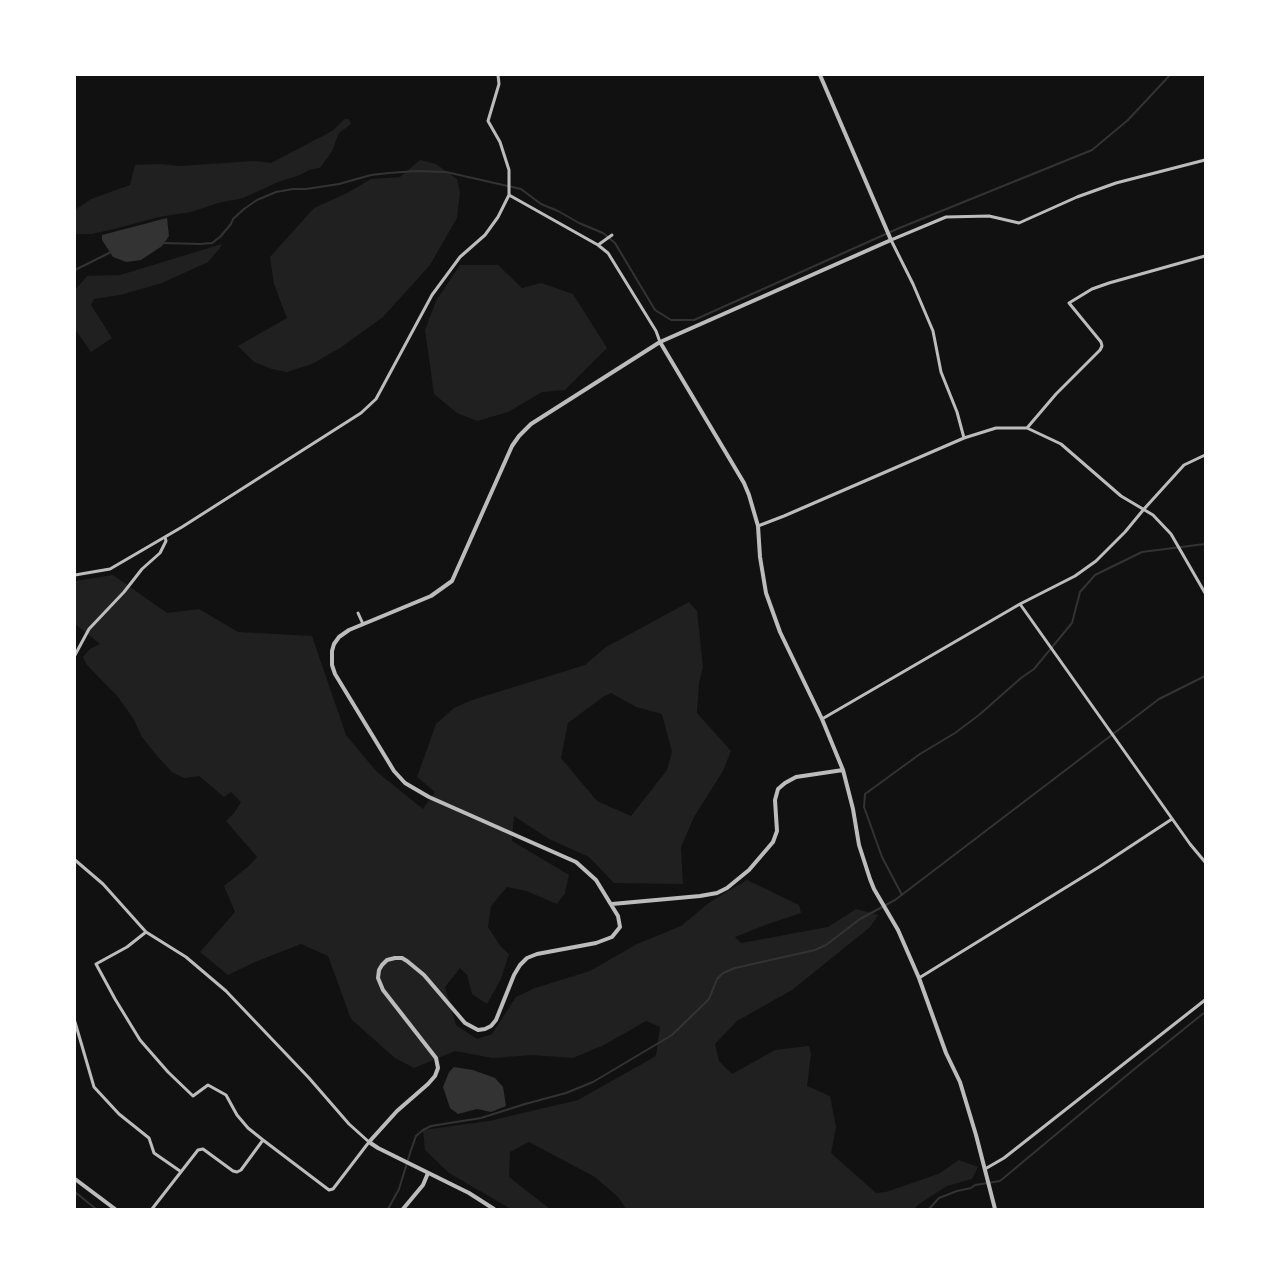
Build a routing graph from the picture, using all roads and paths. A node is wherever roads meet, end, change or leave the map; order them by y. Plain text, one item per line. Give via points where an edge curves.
1 (498, 75) edge
2 (820, 75) edge
3 (1205, 160) edge
4 (509, 195) junction
5 (612, 235) dead end
6 (891, 240) junction
7 (598, 246) junction
8 (1205, 256) edge
9 (660, 342) junction
10 (1027, 428) junction
11 (964, 438) junction
12 (1205, 455) edge
13 (1144, 509) junction
14 (758, 526) junction
15 (165, 537) junction
16 (75, 575) edge
17 (1205, 593) edge
18 (1020, 604) junction
19 (358, 612) dead end
20 (363, 624) junction
21 (75, 655) edge
22 (822, 719) junction
23 (843, 770) junction
24 (1172, 819) junction
25 (75, 860) edge
26 (1205, 862) edge
27 (612, 904) junction
28 (146, 932) junction
29 (919, 978) junction
30 (1205, 1000) edge
31 (75, 1022) edge
32 (264, 1140) junction
33 (369, 1142) junction
34 (984, 1169) junction
35 (180, 1171) junction
36 (428, 1172) junction
37 (75, 1179) edge
38 (115, 1209) edge
39 (152, 1209) edge
40 (404, 1209) edge
41 (494, 1209) edge
42 (996, 1209) edge

1 - 4 street via 499,84 488,122 500,142 509,170
2 - 6 street
3 - 6 street via 1116,183 1019,223 989,216 946,217
4 - 7 street
4 - 15 street via 484,235 460,257 432,295 376,399 361,413
5 - 7 street
6 - 9 street
6 - 11 street via 933,331 941,372
7 - 9 street via 608,253 629,285
8 - 10 street via 1109,283 1069,303 1102,346
9 - 14 street via 744,483
9 - 20 street via 531,424 519,436 452,581 431,596
10 - 11 street via 996,428
10 - 13 street via 1061,444 1121,496
11 - 14 street
12 - 13 street via 1184,465
13 - 17 street via 1171,534
13 - 18 street via 1096,561 1075,576
14 - 22 street via 766,593 780,632
15 - 16 street via 110,568
15 - 21 street via 160,553 89,629
18 - 22 street
18 - 24 street
19 - 20 street
20 - 27 street via 349,630 334,644 332,665 394,770 405,783 429,797 576,862 596,880
22 - 23 street
23 - 27 street via 796,777 778,789 775,800 777,831 773,842 749,870 727,888 700,896
23 - 29 street via 859,845 870,879
24 - 26 street
24 - 29 street
25 - 28 street via 103,884
27 - 33 street via 620,927 612,937 528,958 514,976 496,1020 485,1029 478,1030 465,1023 424,975 407,961 402,958 387,960 378,978 380,984 436,1058 438,1068 428,1084
28 - 32 street via 96,964 115,999 140,1040 193,1096 208,1085 226,1094 237,1115
28 - 33 street via 226,990
29 - 34 street via 960,1082
30 - 34 street via 1004,1158
31 - 35 street via 94,1087 119,1114 149,1138 154,1153
32 - 33 street via 329,1190 334,1189
32 - 35 street via 237,1172 203,1149 198,1150
33 - 36 street
34 - 42 street
35 - 39 street
36 - 40 street
36 - 41 street
37 - 38 street

